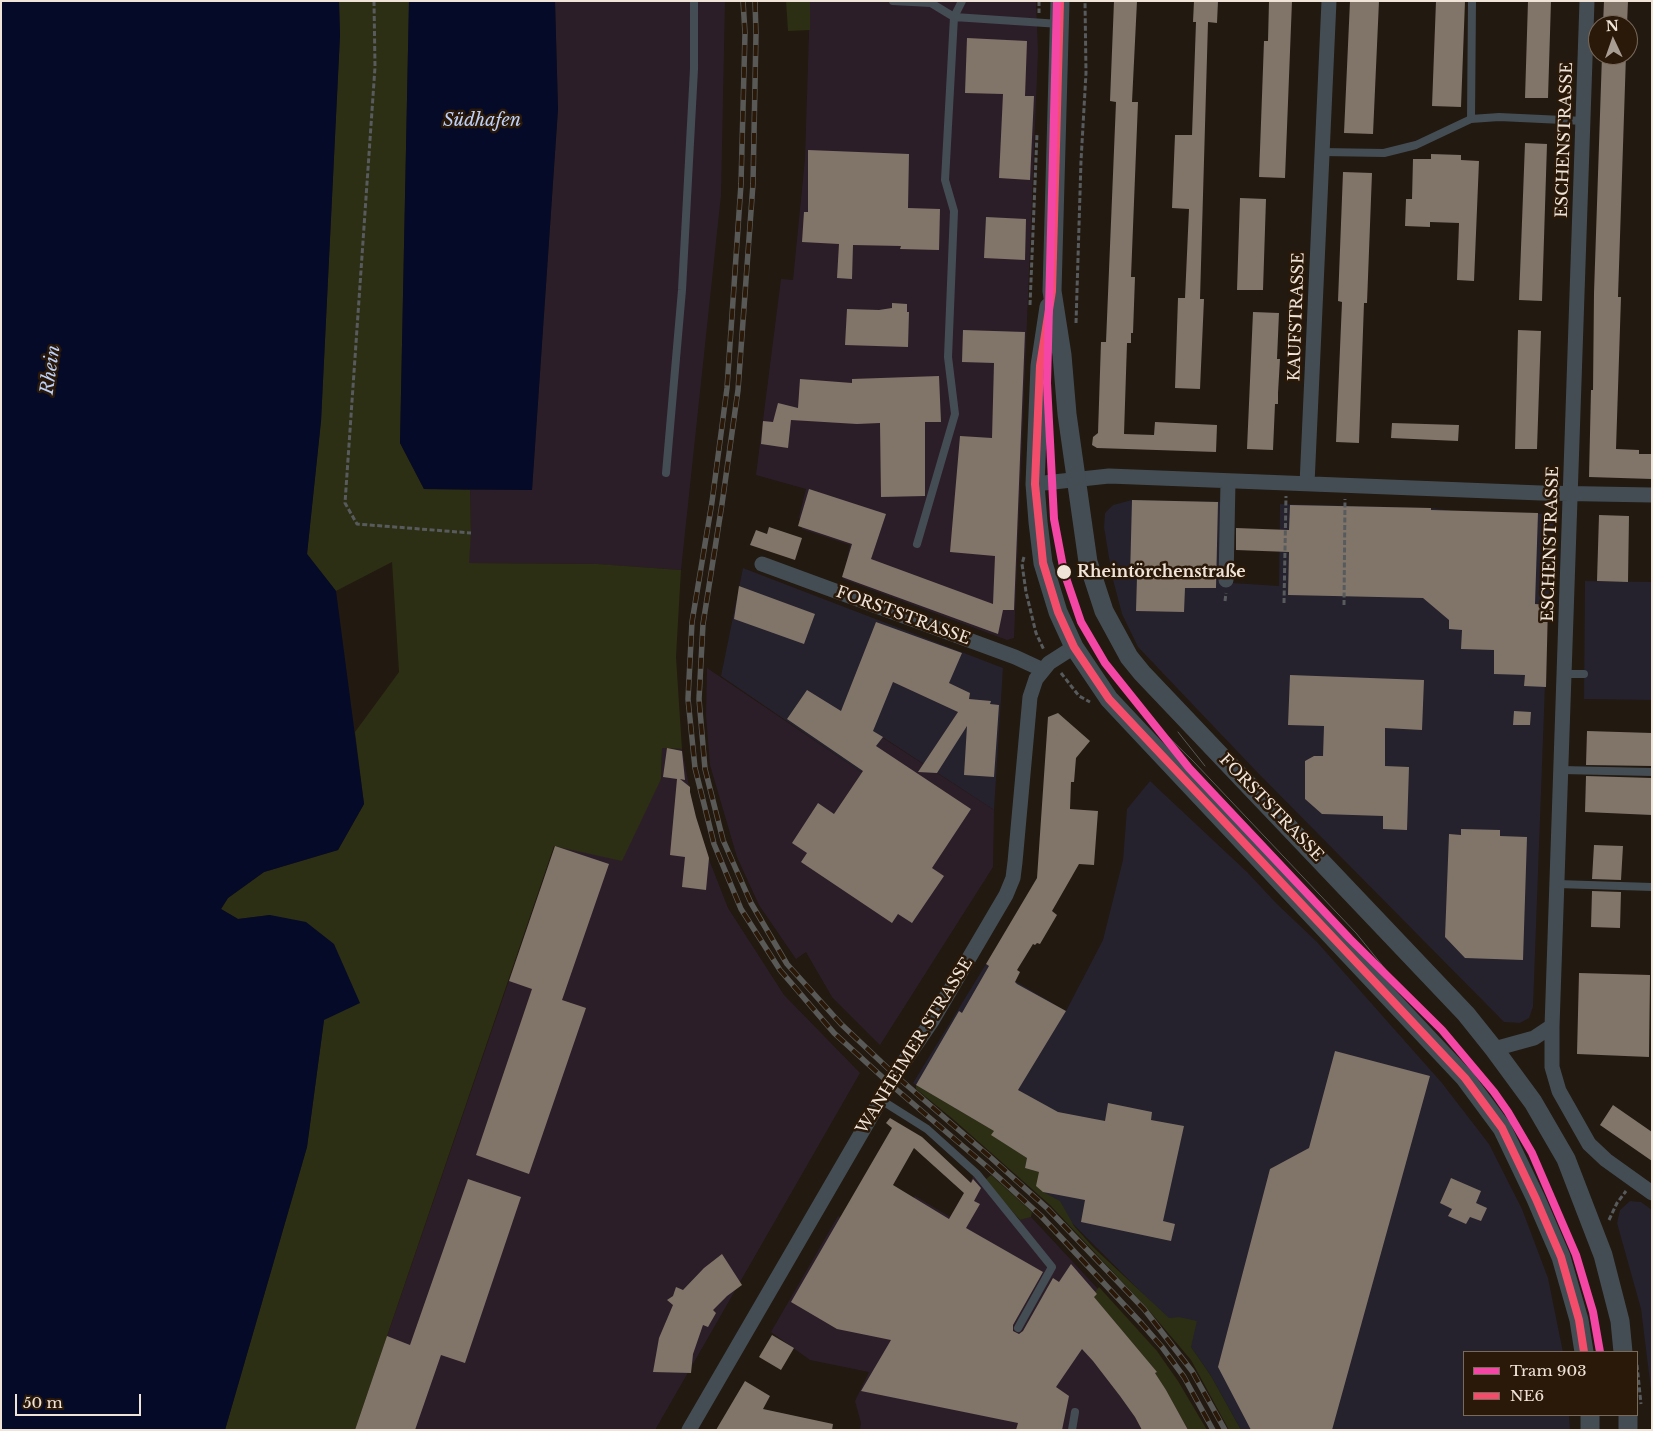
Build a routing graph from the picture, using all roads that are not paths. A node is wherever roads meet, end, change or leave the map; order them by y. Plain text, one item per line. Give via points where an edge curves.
1 (694, 1) edge
2 (894, 1) edge
3 (962, 1) edge
4 (1060, 1) edge
5 (1329, 1) edge
6 (1472, 1) edge
7 (1587, 1) edge
8 (954, 17) junction
9 (1060, 24) junction
10 (1471, 119) junction
11 (1584, 122) junction
12 (1322, 152) junction
13 (1052, 291) junction
14 (666, 473) dead end
15 (1076, 480) junction
16 (1228, 482) junction
17 (1035, 484) junction
18 (1307, 484) junction
19 (1570, 493) junction
20 (1652, 495) edge
21 (917, 544) dead end
22 (762, 564) dead end
23 (1226, 580) dead end
24 (1074, 647) junction
25 (1047, 666) junction
26 (1564, 674) junction
27 (1584, 674) dead end
28 (1561, 770) junction
29 (1652, 772) edge
30 (1557, 884) junction
31 (1652, 887) edge
32 (1552, 1026) junction
33 (1494, 1049) junction
34 (881, 1100) junction
35 (1652, 1193) edge
36 (1018, 1328) dead end
37 (1584, 1351) edge
38 (1624, 1351) edge
39 (1074, 1412) dead end
40 (1590, 1416) edge
41 (1633, 1416) edge
42 (689, 1430) edge
43 (1072, 1430) edge
44 (1590, 1430) edge
45 (1628, 1430) edge

1 - 14 lane via 694,69 683,281
2 - 8 lane via 931,3
3 - 8 lane
4 - 9 street
5 - 12 street, KAUFSTRASSE
6 - 10 lane
7 - 11 street, ESCHENSTRASSE
8 - 9 lane
8 - 21 lane via 945,180 954,211 948,357 955,414
9 - 13 street
10 - 11 lane via 1499,117
10 - 12 lane via 1416,145 1384,153
11 - 19 street, ESCHENSTRASSE
12 - 18 street, KAUFSTRASSE
13 - 15 street
13 - 17 street via 1040,366
15 - 16 street via 1109,476
15 - 17 street
15 - 33 street, FORSTSTRASSE via 1088,562 1104,611 1129,656 1460,1008
16 - 18 street
16 - 23 street
17 - 24 street via 1043,563 1058,612
18 - 19 street
19 - 20 street
19 - 26 street, ESCHENSTRASSE
22 - 25 street, FORSTSTRASSE
24 - 25 street, WANHEIMER STRASSE
24 - 37 street via 1109,699 1465,1078 1502,1128 1560,1257 1579,1320
25 - 34 street, WANHEIMER STRASSE via 1036,679 1030,696 1013,878 932,1022
26 - 27 lane
26 - 28 street, ESCHENSTRASSE
28 - 29 lane
28 - 30 street, ESCHENSTRASSE
30 - 31 lane
30 - 32 street, ESCHENSTRASSE
32 - 33 street via 1534,1038
32 - 35 street via 1552,1067 1559,1092 1589,1144
33 - 38 street, FORSTSTRASSE via 1533,1102 1566,1159 1603,1255
34 - 36 lane via 927,1129 977,1174 1052,1267
34 - 42 street, WANHEIMER STRASSE
39 - 43 lane
40 - 44 street
41 - 45 street

